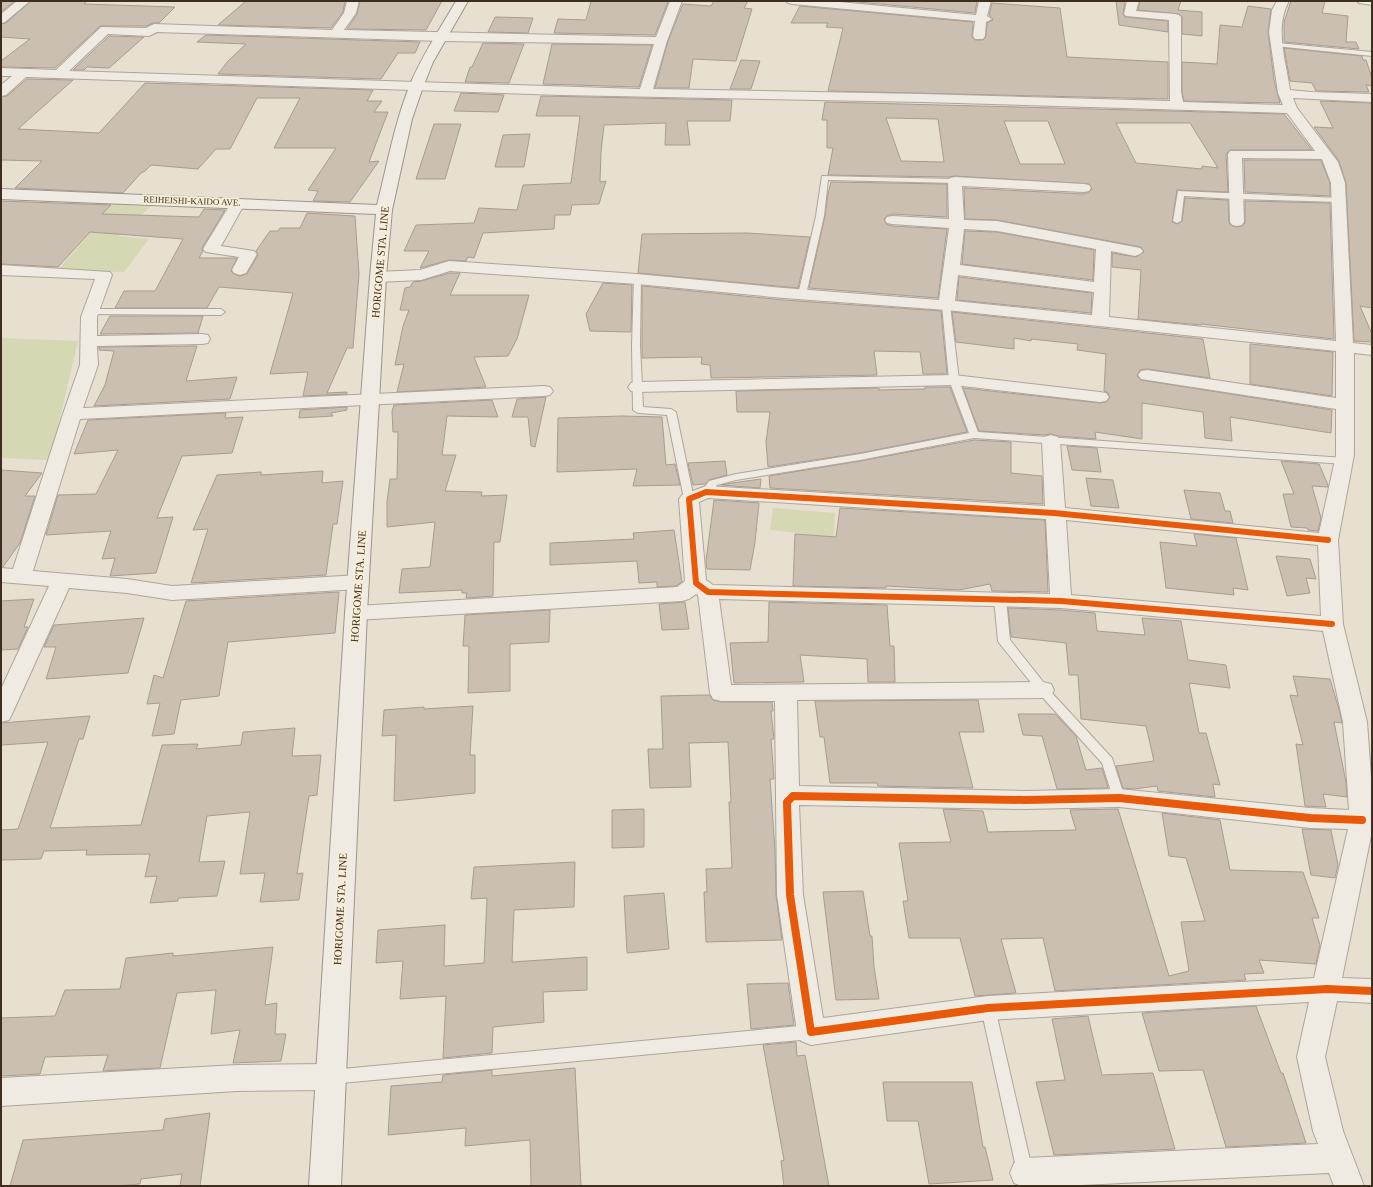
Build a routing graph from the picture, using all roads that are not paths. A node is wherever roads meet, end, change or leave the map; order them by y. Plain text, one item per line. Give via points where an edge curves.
1 (24, 1) edge
2 (353, 1) edge
3 (462, 1) edge
4 (676, 1) edge
5 (792, 1) edge
6 (985, 1) edge
7 (1133, 1) edge
8 (1283, 1) edge
9 (1363, 1) edge
10 (824, 2) edge
11 (1372, 2) edge
12 (983, 19) junction
13 (1, 20) edge
14 (335, 34) junction
15 (979, 36) dead end
16 (440, 38) junction
17 (661, 41) junction
18 (1277, 46) junction
19 (1372, 54) edge
20 (1, 72) edge
21 (23, 73) junction
22 (59, 74) junction
23 (416, 87) junction
24 (1, 92) edge
25 (645, 93) junction
26 (1284, 93) junction
27 (1372, 98) edge
28 (1177, 106) junction
29 (1291, 109) junction
30 (1326, 155) junction
31 (955, 180) junction
32 (1084, 188) dead end
33 (1, 194) edge
34 (1236, 197) junction
35 (1338, 200) junction
36 (238, 203) junction
37 (384, 210) junction
38 (892, 220) dead end
39 (1177, 221) dead end
40 (1237, 222) dead end
41 (957, 224) junction
42 (1104, 246) junction
43 (1135, 251) dead end
44 (952, 269) junction
45 (1, 270) edge
46 (240, 270) dead end
47 (378, 278) junction
48 (637, 279) junction
49 (1102, 288) junction
50 (802, 295) junction
51 (946, 305) junction
52 (90, 312) junction
53 (222, 312) dead end
54 (1100, 322) junction
55 (202, 339) dead end
56 (89, 341) junction
57 (1345, 347) junction
58 (1372, 350) edge
59 (1148, 375) dead end
60 (954, 380) junction
61 (637, 387) junction
62 (544, 391) dead end
63 (1100, 398) dead end
64 (370, 400) junction
65 (1345, 405) junction
66 (72, 414) junction
67 (974, 434) junction
68 (1051, 441) junction
69 (1344, 461) junction
70 (697, 495) junction
71 (1054, 513) junction
72 (1328, 540) junction
73 (11, 576) edge
74 (62, 580) junction
75 (359, 582) junction
76 (702, 588) junction
77 (1000, 599) junction
78 (1061, 601) junction
79 (356, 612) junction
80 (1332, 624) junction
81 (1043, 690) junction
82 (786, 692) junction
83 (1, 714) edge
84 (1119, 798) junction
85 (787, 802) junction
86 (1362, 820) junction
87 (1326, 989) junction
88 (1372, 991) edge
89 (988, 1008) junction
90 (811, 1032) junction
91 (330, 1077) junction
92 (1, 1092) edge
93 (1338, 1158) junction
94 (1026, 1180) edge
95 (325, 1186) edge
96 (1349, 1186) edge

1 - 13 street
2 - 14 street via 350,13
3 - 16 main road, HORIGOME STA. LINE
4 - 17 street
5 - 10 street
6 - 12 street
7 - 28 street via 1130,14 1175,18
8 - 18 street via 1278,10 1275,32
9 - 11 street
10 - 12 street
12 - 15 street
14 - 16 street
14 - 22 street via 154,28 149,32 105,30
16 - 17 street
16 - 23 main road, HORIGOME STA. LINE via 426,62
17 - 25 street
18 - 19 lane
18 - 26 street
20 - 21 street
21 - 22 street
21 - 24 street
22 - 23 street
23 - 25 street
23 - 37 main road, HORIGOME STA. LINE via 405,119
25 - 28 street
26 - 27 street
26 - 29 street
28 - 29 street
29 - 30 street
30 - 34 street via 1235,154
30 - 35 street via 1338,183
31 - 32 street
31 - 41 street
31 - 50 lane via 825,178 820,216
33 - 36 main road, REIHEISHI-KAIDO AVE.
34 - 35 lane
34 - 39 lane via 1181,193
34 - 40 street
35 - 57 street
36 - 37 main road, REIHEISHI-KAIDO AVE.
36 - 46 street via 211,249 249,254
37 - 47 main road, HORIGOME STA. LINE
38 - 41 street
41 - 42 street via 997,226
41 - 44 street
42 - 43 street
42 - 49 street
44 - 49 street
44 - 51 street
45 - 52 street via 104,275
47 - 48 street via 421,275 450,266
47 - 64 main road, HORIGOME STA. LINE
48 - 50 street
48 - 61 lane
49 - 54 street
50 - 51 street
51 - 54 street
51 - 60 lane
52 - 53 lane
52 - 56 street
54 - 57 street
55 - 56 street
56 - 66 street via 89,365
57 - 58 street
57 - 65 street
59 - 65 street
60 - 61 street
60 - 63 street
60 - 67 lane
61 - 70 lane via 638,410 671,412
62 - 64 street
64 - 66 street
64 - 75 main road, HORIGOME STA. LINE
65 - 69 street
66 - 73 street via 55,472
67 - 68 lane
67 - 70 lane via 860,457 736,477 713,483
68 - 69 lane
68 - 71 street
69 - 72 street
70 - 71 street
70 - 76 street
71 - 72 street
71 - 78 street
72 - 80 street
73 - 74 street
74 - 75 street via 172,593
74 - 83 street
75 - 79 main road, HORIGOME STA. LINE
76 - 77 street
76 - 79 street via 682,594
76 - 82 street via 722,693
77 - 78 street
77 - 81 lane via 1004,641
78 - 80 street
79 - 91 main road, HORIGOME STA. LINE
80 - 86 street via 1355,722
81 - 82 street
81 - 84 lane via 1108,762
82 - 85 street
84 - 85 street via 1025,800 801,795 794,796
84 - 86 street via 1310,818
85 - 90 street via 790,895
86 - 87 street
87 - 88 street
87 - 89 street
87 - 93 street via 1311,1057 1328,1132
89 - 90 street
89 - 94 lane
90 - 91 lane
91 - 92 street via 237,1078
91 - 95 main road, HORIGOME STA. LINE
93 - 94 street
93 - 96 street

